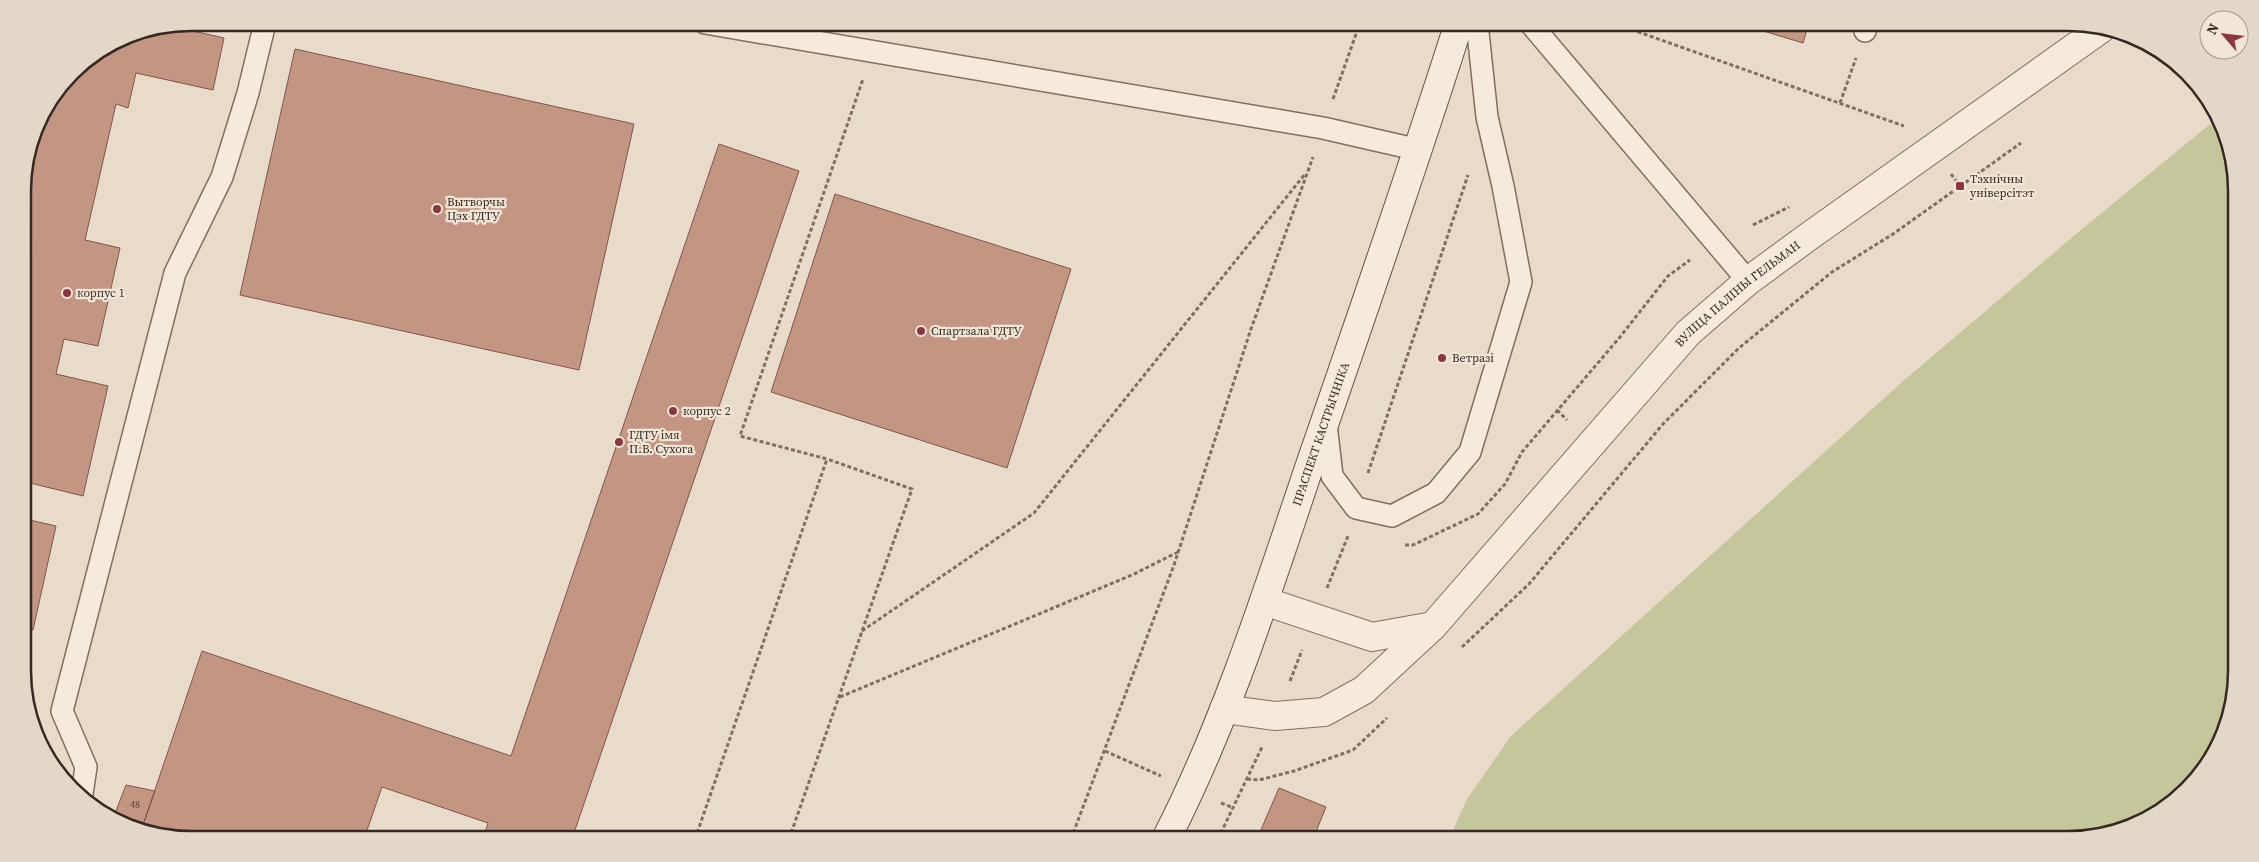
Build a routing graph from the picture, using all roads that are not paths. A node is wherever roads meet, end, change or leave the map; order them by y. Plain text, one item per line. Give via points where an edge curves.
1 (263, 31) edge
2 (754, 31) edge
3 (1456, 31) edge
4 (1478, 31) edge
5 (1538, 31) edge
6 (2094, 34) edge
7 (1419, 150) junction
8 (1748, 282) junction
9 (1325, 422) junction
10 (1264, 601) junction
11 (1433, 626) junction
12 (1224, 709) junction
13 (83, 788) edge
14 (1170, 830) edge

1 - 13 lane via 222,177 175,273 62,711 86,767
2 - 7 lane via 1323,128
3 - 7 street, ПРАСПЕКТ КАСТРЫЧНІКА
4 - 9 lane via 1487,117 1521,282 1470,452 1436,493 1392,516 1356,508 1332,476
5 - 8 lane
6 - 8 street, ВУЛІЦА ПАЛІНЫ ГЕЛЬМАН
7 - 9 street, ПРАСПЕКТ КАСТРЫЧНІКА
8 - 11 street, ВУЛІЦА ПАЛІНЫ ГЕЛЬМАН via 1688,333
9 - 10 street, ПРАСПЕКТ КАСТРЫЧНІКА
10 - 11 street via 1372,637
10 - 12 street, ПРАСПЕКТ КАСТРЫЧНІКА
11 - 12 street, ВУЛІЦА ПАЛІНЫ ГЕЛЬМАН via 1364,690 1324,712 1276,716
12 - 14 street, ПРАСПЕКТ КАСТРЫЧНІКА

